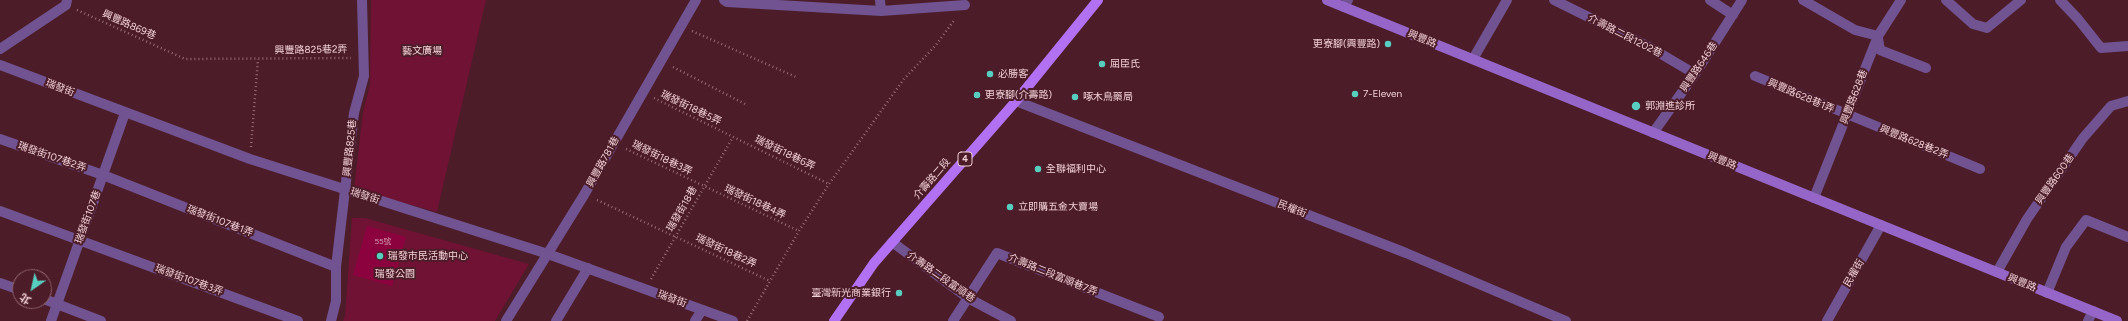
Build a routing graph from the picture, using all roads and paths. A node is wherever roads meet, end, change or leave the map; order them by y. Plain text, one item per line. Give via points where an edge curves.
1 (362, 0) edge
2 (696, 0) edge
3 (724, 0) edge
4 (880, 0) edge
5 (1098, 0) edge
6 (1326, 0) edge
7 (1507, 0) edge
8 (1554, 0) edge
9 (1710, 0) edge
10 (1742, 0) edge
11 (1803, 0) edge
12 (1901, 0) edge
13 (1946, 0) edge
14 (2020, 0) edge
15 (2060, 0) edge
16 (67, 2) edge
17 (1346, 4) edge
18 (965, 5) joint
19 (881, 11) junction
20 (1733, 15) junction
21 (681, 26) junction
22 (1878, 36) junction
23 (2128, 46) edge
24 (0, 49) edge
25 (364, 58) junction
26 (185, 59) joint
27 (258, 59) junction
28 (1473, 60) junction
29 (660, 61) junction
30 (0, 64) edge
31 (1926, 68) dead end
32 (1695, 74) junction
33 (1755, 76) dead end
34 (796, 77) dead end
35 (642, 93) junction
36 (1016, 101) junction
37 (2128, 101) edge
38 (747, 105) dead end
39 (126, 113) junction
40 (1848, 116) junction
41 (1653, 133) junction
42 (734, 137) junction
43 (0, 139) edge
44 (613, 144) junction
45 (250, 159) junction
46 (1980, 169) dead end
47 (103, 175) junction
48 (829, 184) junction
49 (704, 187) junction
50 (346, 189) junction
51 (584, 195) junction
52 (1814, 198) junction
53 (0, 211) edge
54 (1881, 226) junction
55 (799, 231) junction
56 (676, 236) junction
57 (2128, 237) edge
58 (80, 240) junction
59 (892, 242) junction
60 (548, 254) junction
61 (336, 267) junction
62 (588, 268) junction
63 (1997, 272) junction
64 (770, 281) junction
65 (0, 283) edge
66 (12, 287) edge
67 (646, 289) junction
68 (2047, 293) junction
69 (968, 298) junction
70 (52, 302) edge
71 (57, 304) junction
72 (702, 310) junction
73 (2093, 311) junction
74 (1159, 317) dead end
75 (51, 321) edge
76 (101, 321) edge
77 (298, 321) edge
78 (331, 321) edge
79 (506, 321) edge
80 (556, 321) edge
81 (695, 321) edge
82 (733, 321) edge
83 (747, 321) edge
84 (834, 321) edge
85 (953, 321) edge
86 (1011, 321) edge
87 (1566, 321) edge
88 (1827, 321) edge
89 (2088, 321) edge
90 (2118, 321) edge

1 - 25 street, 興豐路825巷
2 - 21 street, 興豐路781巷
3 - 19 street
4 - 19 street
5 - 36 main road, 介壽路二段 / 4
6 - 17 main road, 興豐路
7 - 28 street
8 - 32 street, 介壽路二段1202巷 via 1651,48
9 - 20 street
10 - 20 street, 興豐路646巷
11 - 22 street via 1855,30
12 - 22 street, 興豐路628巷
13 - 14 street via 1973,24 1987,28
15 - 23 street via 2101,48
16 - 24 street
16 - 26 path, 興豐路869巷
17 - 28 main road, 興豐路
18 - 19 street
18 - 48 path via 936,45 904,79
20 - 32 street, 興豐路646巷
21 - 29 street, 興豐路781巷
21 - 34 path
22 - 31 street via 1880,50
22 - 40 street, 興豐路628巷
25 - 27 path, 興豐路825巷2弄
25 - 50 street, 興豐路825巷 via 364,76 354,114
26 - 27 path, 興豐路825巷2弄
27 - 45 path
28 - 41 main road, 興豐路
29 - 35 street, 興豐路781巷
29 - 38 path
30 - 39 street, 瑞發街
32 - 41 street, 興豐路646巷
33 - 40 street, 興豐路628巷1弄
35 - 42 path, 瑞發街18巷5弄
35 - 44 street, 興豐路781巷
36 - 59 main road, 介壽路二段 / 4
36 - 87 street, 民權街 via 1406,253
37 - 63 street, 興豐路600巷 via 2111,106 2083,138 2027,220
39 - 45 street, 瑞發街
39 - 47 street, 瑞發街107巷
40 - 46 street, 興豐路628巷2弄
40 - 52 street, 興豐路628巷
41 - 52 main road, 興豐路
42 - 48 path, 瑞發街18巷6弄
42 - 49 path, 瑞發街18巷
43 - 47 street, 瑞發街107巷2弄
44 - 49 path, 瑞發街18巷3弄
44 - 51 street, 興豐路781巷
45 - 50 street, 瑞發街
47 - 58 street, 瑞發街107巷
47 - 61 street, 瑞發街107巷1弄
48 - 55 path
49 - 55 path, 瑞發街18巷4弄
49 - 56 path, 瑞發街18巷
50 - 60 street, 瑞發街
50 - 61 street, 興豐路825巷
51 - 56 path, 瑞發街18巷2弄
51 - 60 street, 興豐路781巷
52 - 54 main road, 興豐路
53 - 58 street, 瑞發街107巷3弄
54 - 63 main road, 興豐路
54 - 88 street, 民權街
55 - 64 path
56 - 64 path, 瑞發街18巷2弄
56 - 67 path, 瑞發街18巷
57 - 68 street via 2086,220 2066,247
58 - 71 street, 瑞發街107巷
58 - 77 street, 瑞發街107巷3弄
59 - 69 street, 介壽路二段富順巷
59 - 84 main road, 介壽路二段 / 4 via 874,263
60 - 62 street, 瑞發街
60 - 79 street, 興豐路781巷
61 - 78 street, 興豐路825巷 via 336,300
62 - 67 street, 瑞發街
62 - 80 street
63 - 68 main road, 興豐路
64 - 83 path
65 - 66 street
67 - 72 street, 瑞發街
68 - 73 main road, 興豐路
69 - 74 street, 介壽路二段富順巷7弄 via 997,253
69 - 85 street
69 - 86 street, 介壽路二段富順巷
70 - 71 street
71 - 75 street, 瑞發街107巷
71 - 76 street
72 - 81 street
72 - 82 street, 瑞發街
73 - 89 street
73 - 90 main road, 興豐路

